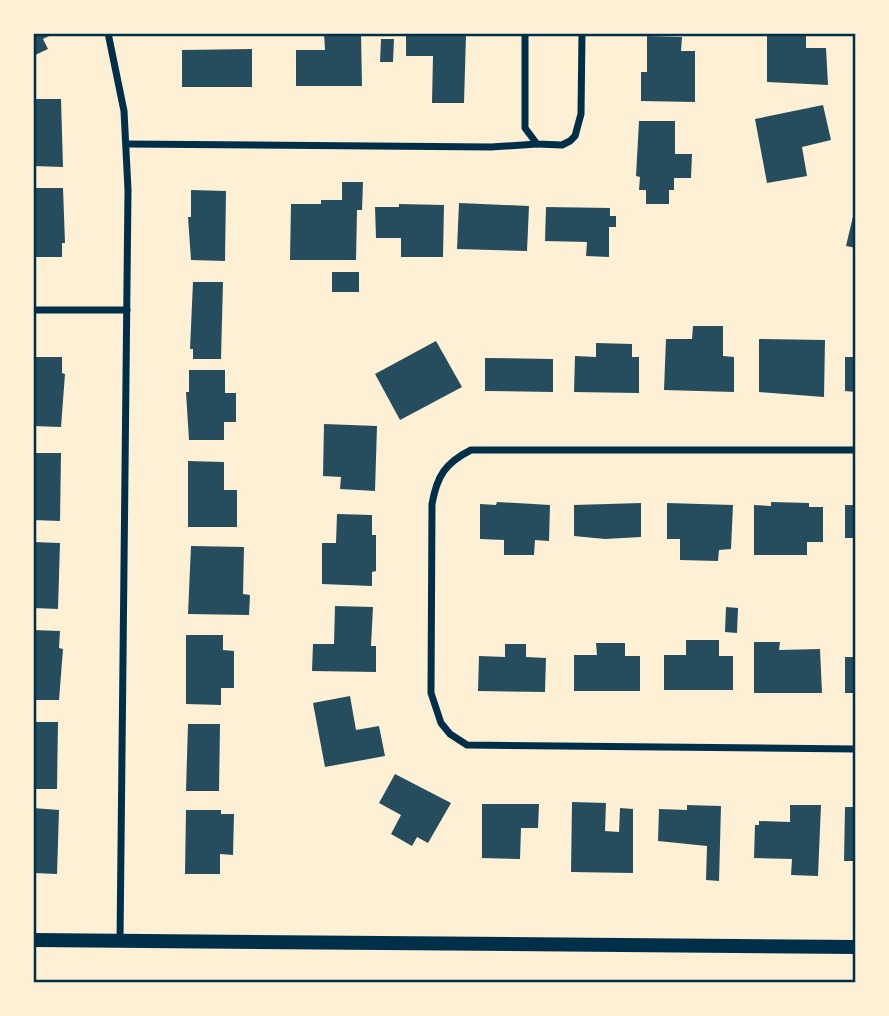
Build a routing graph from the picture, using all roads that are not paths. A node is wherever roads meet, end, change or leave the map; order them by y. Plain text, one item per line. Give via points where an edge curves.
1 (108, 33) edge
2 (525, 33) edge
3 (582, 33) edge
4 (126, 144) junction
5 (537, 144) junction
6 (33, 310) edge
7 (127, 310) junction
8 (856, 450) edge
9 (856, 750) edge
10 (33, 940) edge
11 (120, 942) junction
12 (856, 947) edge

1 - 4 street via 119,74
2 - 5 street via 525,128
3 - 5 street via 581,114 575,136 562,145
4 - 5 street
4 - 7 street
6 - 7 street
7 - 11 street
8 - 9 street via 471,450 447,464 432,504 431,693 436,715 450,734 467,746
10 - 11 main road
11 - 12 main road

